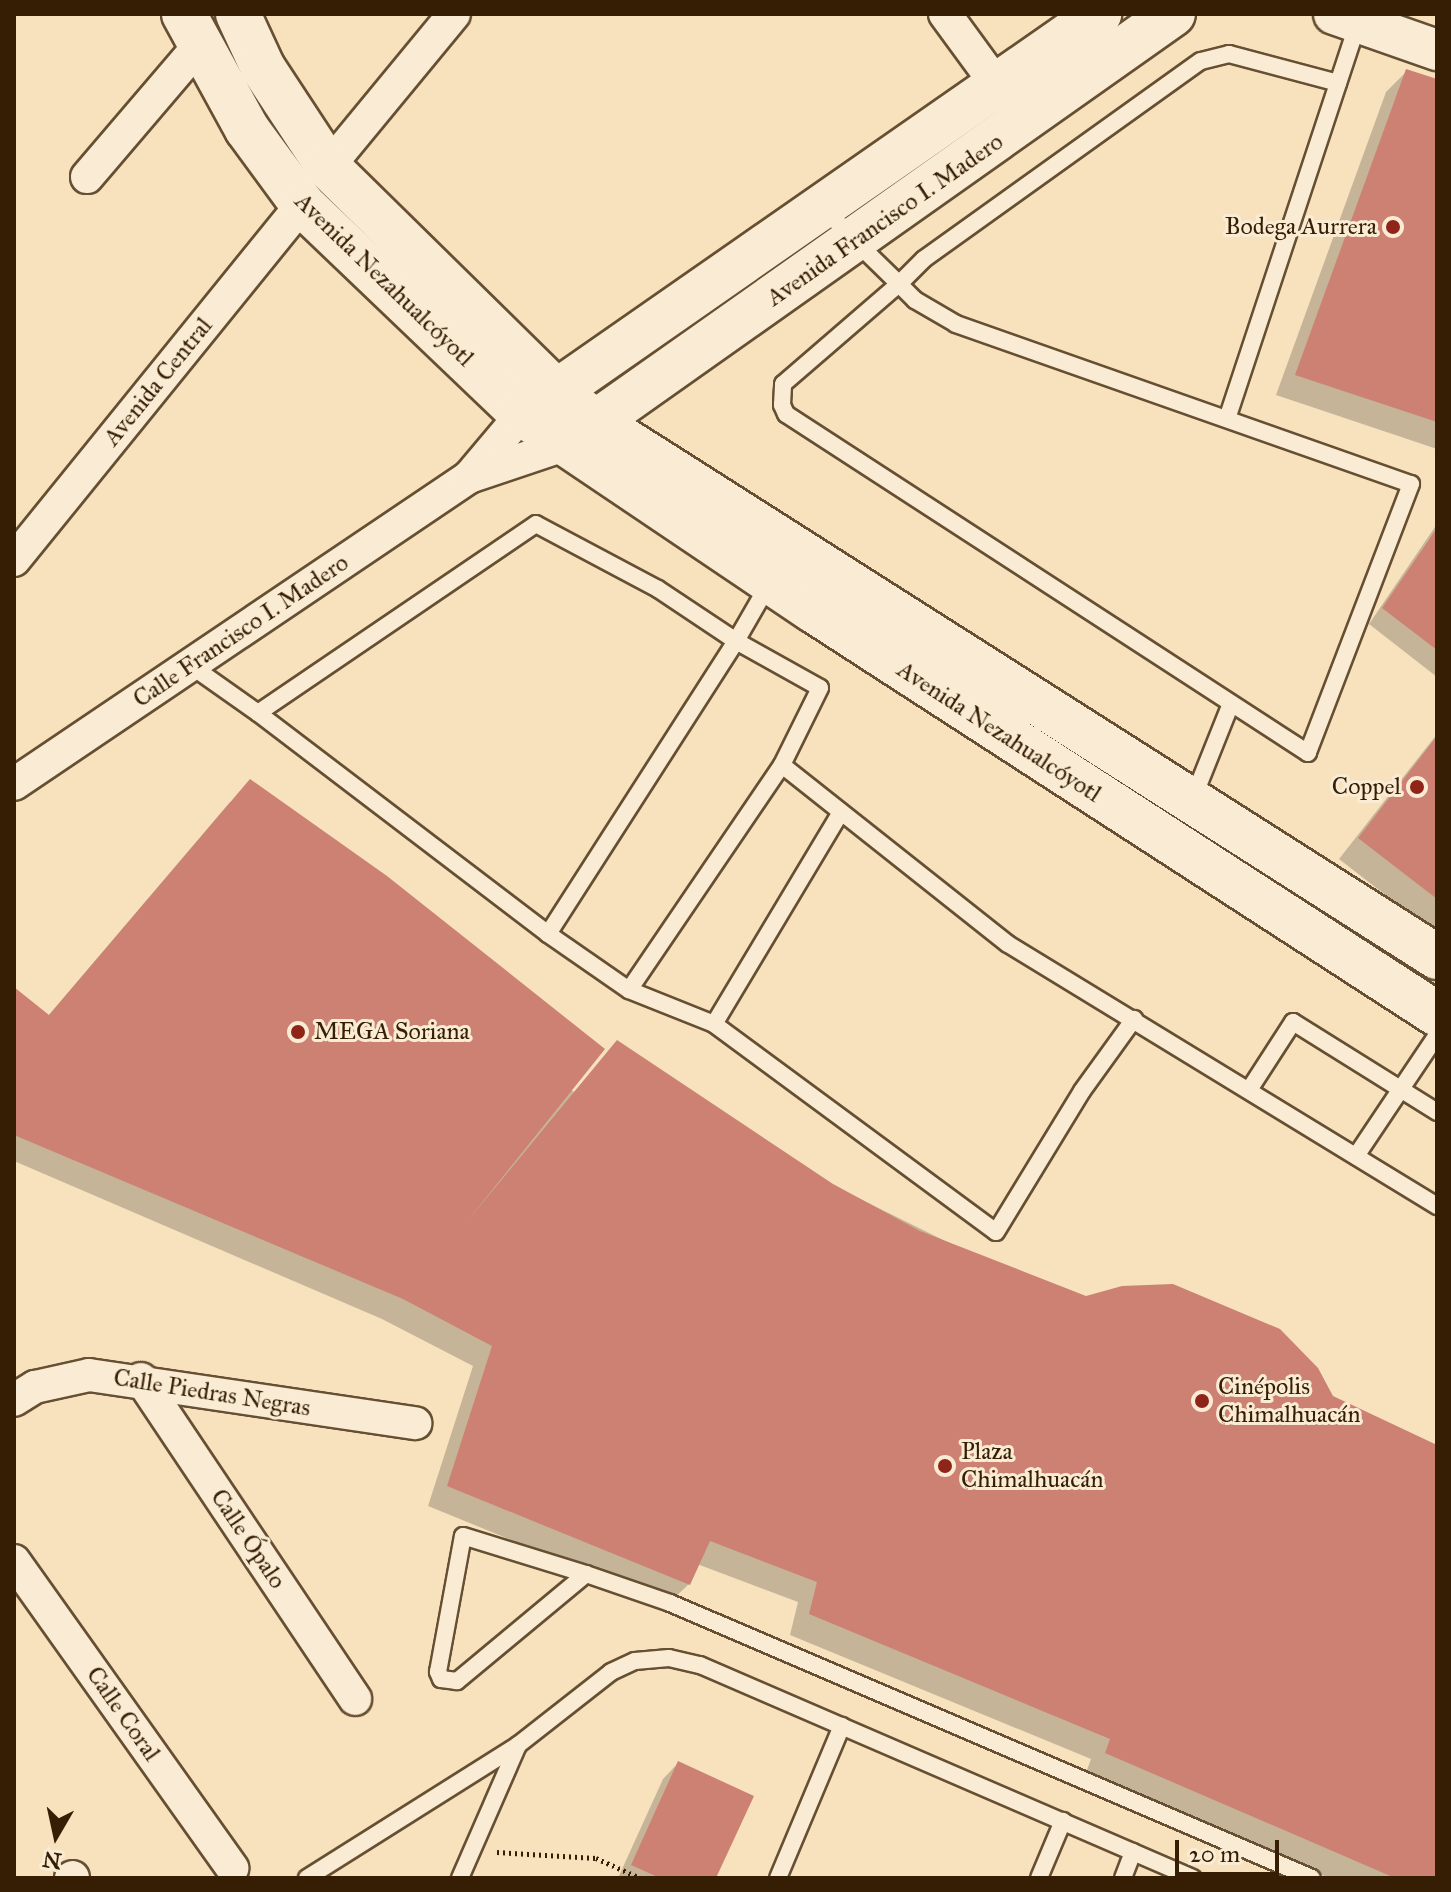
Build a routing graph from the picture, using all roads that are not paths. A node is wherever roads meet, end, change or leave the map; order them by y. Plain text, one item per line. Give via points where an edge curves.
1 (238, 14) edge
2 (454, 14) edge
3 (945, 14) edge
4 (1099, 14) edge
5 (1173, 14) edge
6 (1346, 18) edge
7 (192, 30) edge
8 (1437, 50) edge
9 (1338, 83) junction
10 (993, 85) junction
11 (1026, 120) junction
12 (328, 167) junction
13 (87, 177) dead end
14 (302, 204) junction
15 (824, 208) junction
16 (855, 241) junction
17 (899, 284) junction
18 (540, 404) junction
19 (1227, 419) junction
20 (580, 434) junction
21 (469, 477) junction
22 (14, 560) edge
23 (770, 582) junction
24 (736, 641) junction
25 (190, 665) junction
26 (1230, 706) junction
27 (258, 713) junction
28 (782, 765) junction
29 (14, 784) edge
30 (1192, 801) junction
31 (841, 812) junction
32 (548, 934) junction
33 (1437, 957) edge
34 (629, 990) junction
35 (1437, 1014) edge
36 (1134, 1019) junction
37 (714, 1024) junction
38 (1437, 1035) edge
39 (1400, 1089) junction
40 (1249, 1090) junction
41 (1437, 1112) edge
42 (1356, 1156) junction
43 (1437, 1206) edge
44 (141, 1379) junction
45 (14, 1400) edge
46 (415, 1423) dead end
47 (14, 1561) edge
48 (586, 1574) junction
49 (355, 1699) dead end
50 (842, 1726) junction
51 (518, 1745) junction
52 (1063, 1821) junction
53 (1133, 1852) junction
54 (232, 1868) dead end
55 (307, 1878) edge
56 (460, 1878) edge
57 (778, 1878) edge
58 (1039, 1878) edge
59 (1123, 1878) edge
60 (1193, 1878) edge
61 (1312, 1878) edge

1 - 12 main road, Avenida Nezahualcóyotl via 263,68
2 - 12 street
3 - 10 street
4 - 10 main road, Avenida Francisco I. Madero
5 - 11 main road, Avenida Francisco I. Madero
6 - 8 street
6 - 9 lane
7 - 13 street
7 - 14 main road, Avenida Nezahualcóyotl via 247,129
9 - 17 lane via 1229,54 1201,61 924,259
9 - 19 lane
10 - 11 street
10 - 15 main road, Avenida Francisco I. Madero
11 - 16 main road, Avenida Francisco I. Madero
12 - 18 main road, Avenida Nezahualcóyotl
14 - 18 main road, Avenida Nezahualcóyotl
14 - 22 street, Avenida Central
15 - 16 lane
15 - 18 main road, Avenida Francisco I. Madero
16 - 17 lane
16 - 20 main road, Avenida Francisco I. Madero
17 - 19 lane via 956,324
17 - 26 lane via 783,384 786,414
18 - 20 main road, Avenida Nezahualcóyotl
18 - 21 street, Calle Francisco I. Madero
19 - 26 lane via 1411,484 1308,753
20 - 21 street, Calle Francisco I. Madero
20 - 23 main road, Avenida Nezahualcóyotl
20 - 30 main road, Avenida Nezahualcóyotl
21 - 25 street, Calle Francisco I. Madero
23 - 24 lane
23 - 35 main road, Avenida Nezahualcóyotl
24 - 27 lane via 658,589 536,524
24 - 28 lane via 820,688
24 - 32 lane
25 - 27 lane
25 - 29 street, Calle Francisco I. Madero
26 - 30 lane
27 - 32 lane
28 - 31 lane
28 - 34 lane
30 - 33 main road, Avenida Nezahualcóyotl
31 - 36 lane via 1008,944
31 - 37 lane
32 - 34 lane
34 - 37 lane
36 - 37 lane via 996,1232
36 - 40 lane
38 - 39 lane
39 - 40 lane via 1293,1022
39 - 41 lane
39 - 42 lane
40 - 42 lane
42 - 43 lane
44 - 45 street, Calle Piedras Negras via 89,1375 35,1387
44 - 46 street, Calle Piedras Negras
44 - 49 street, Calle Ópalo
47 - 54 street, Calle Coral
48 - 48 lane via 463,1536 438,1672 441,1679 457,1681
48 - 61 lane via 670,1603
50 - 51 lane via 700,1665 669,1658 635,1661 611,1672
50 - 52 lane
50 - 57 lane
51 - 55 lane
51 - 56 lane
52 - 53 lane
52 - 58 lane
53 - 59 lane
53 - 60 lane

